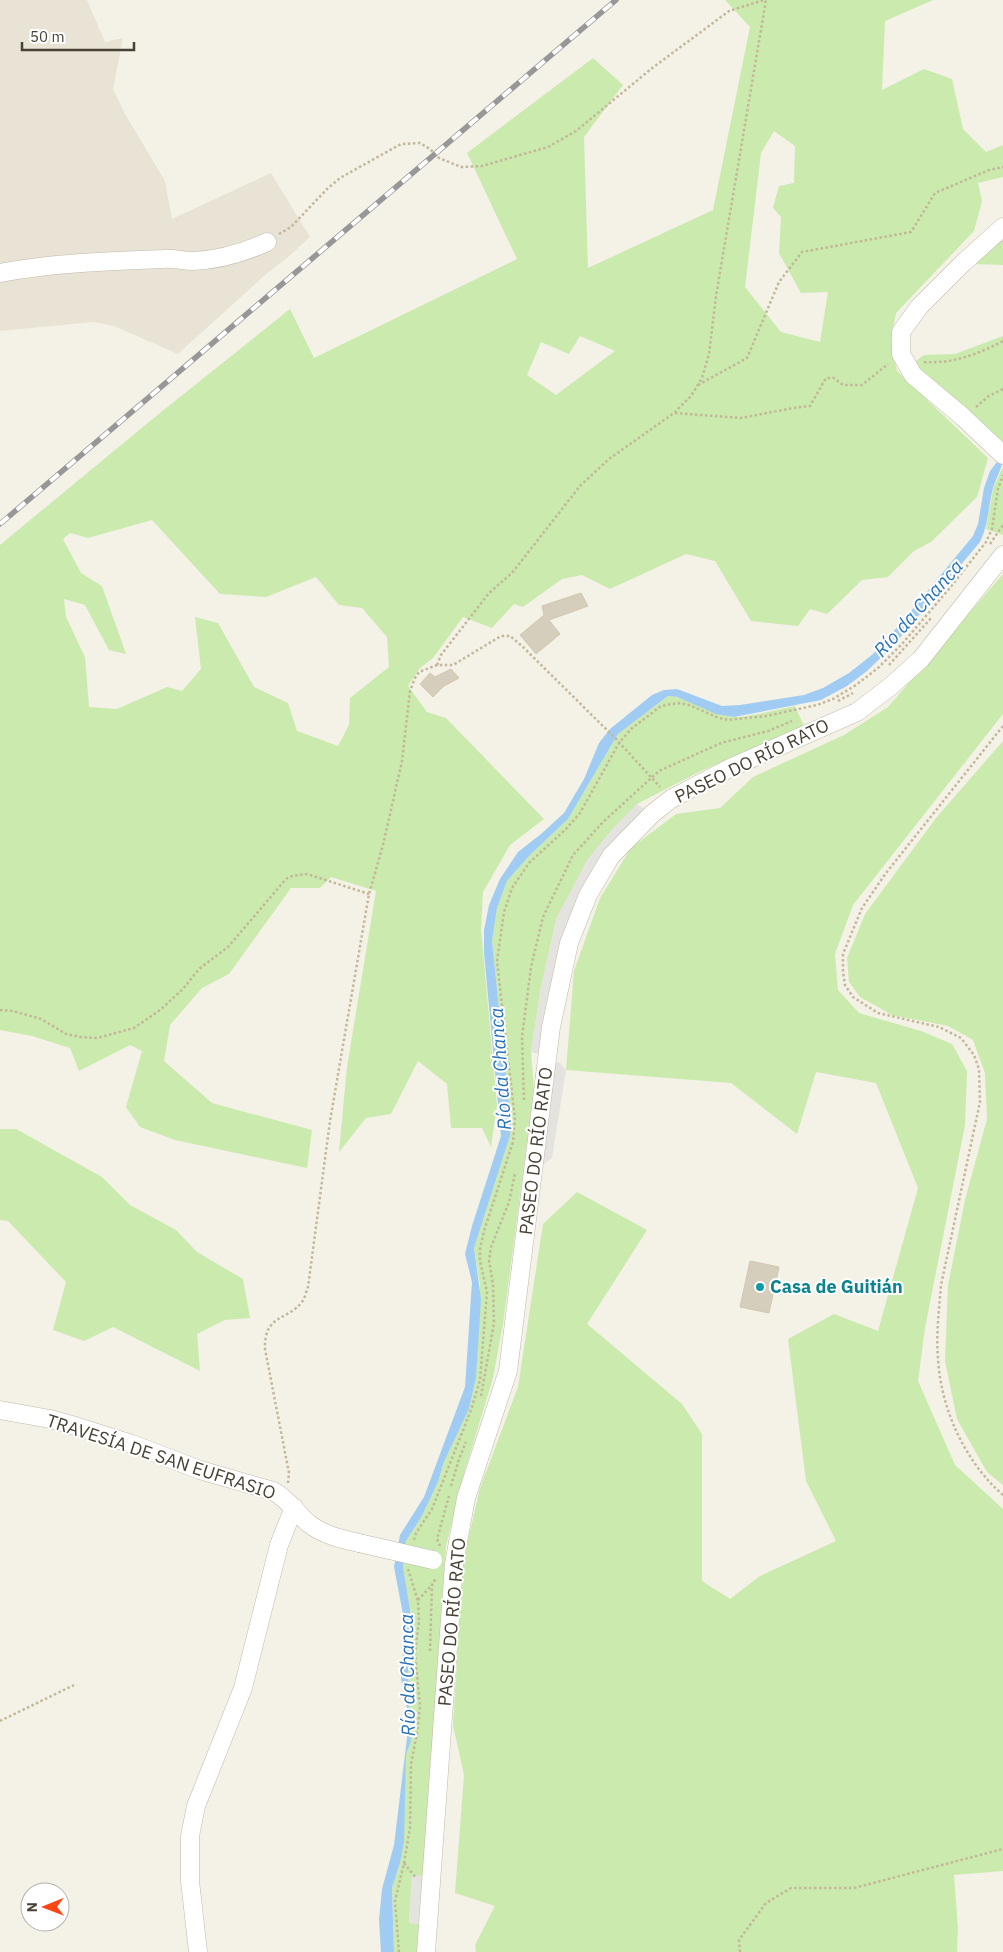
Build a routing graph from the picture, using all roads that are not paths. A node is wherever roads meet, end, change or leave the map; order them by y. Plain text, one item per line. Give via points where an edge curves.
1 (1003, 227) edge
2 (267, 242) road end
3 (0, 273) edge
4 (1003, 455) edge
5 (1003, 555) edge
6 (0, 1410) edge
7 (289, 1502) junction
8 (443, 1562) junction
9 (198, 1952) edge
10 (426, 1952) edge

1 - 4 street via 919,307 901,332 901,354 913,375
2 - 3 street via 194,261 165,259 70,264
5 - 8 street, PASEO DO RÍO RATO via 921,658 891,686 856,712 730,768 672,799 611,856 588,895 569,943 551,1027 508,1371
6 - 7 street, TRAVESÍA DE SAN EUFRASIO via 50,1419 132,1444 200,1470 258,1486
7 - 8 street, TRAVESÍA DE SAN EUFRASIO, bridge via 308,1523 334,1537
7 - 9 street via 243,1688 196,1806 190,1836 190,1872
8 - 10 street, PASEO DO RÍO RATO

